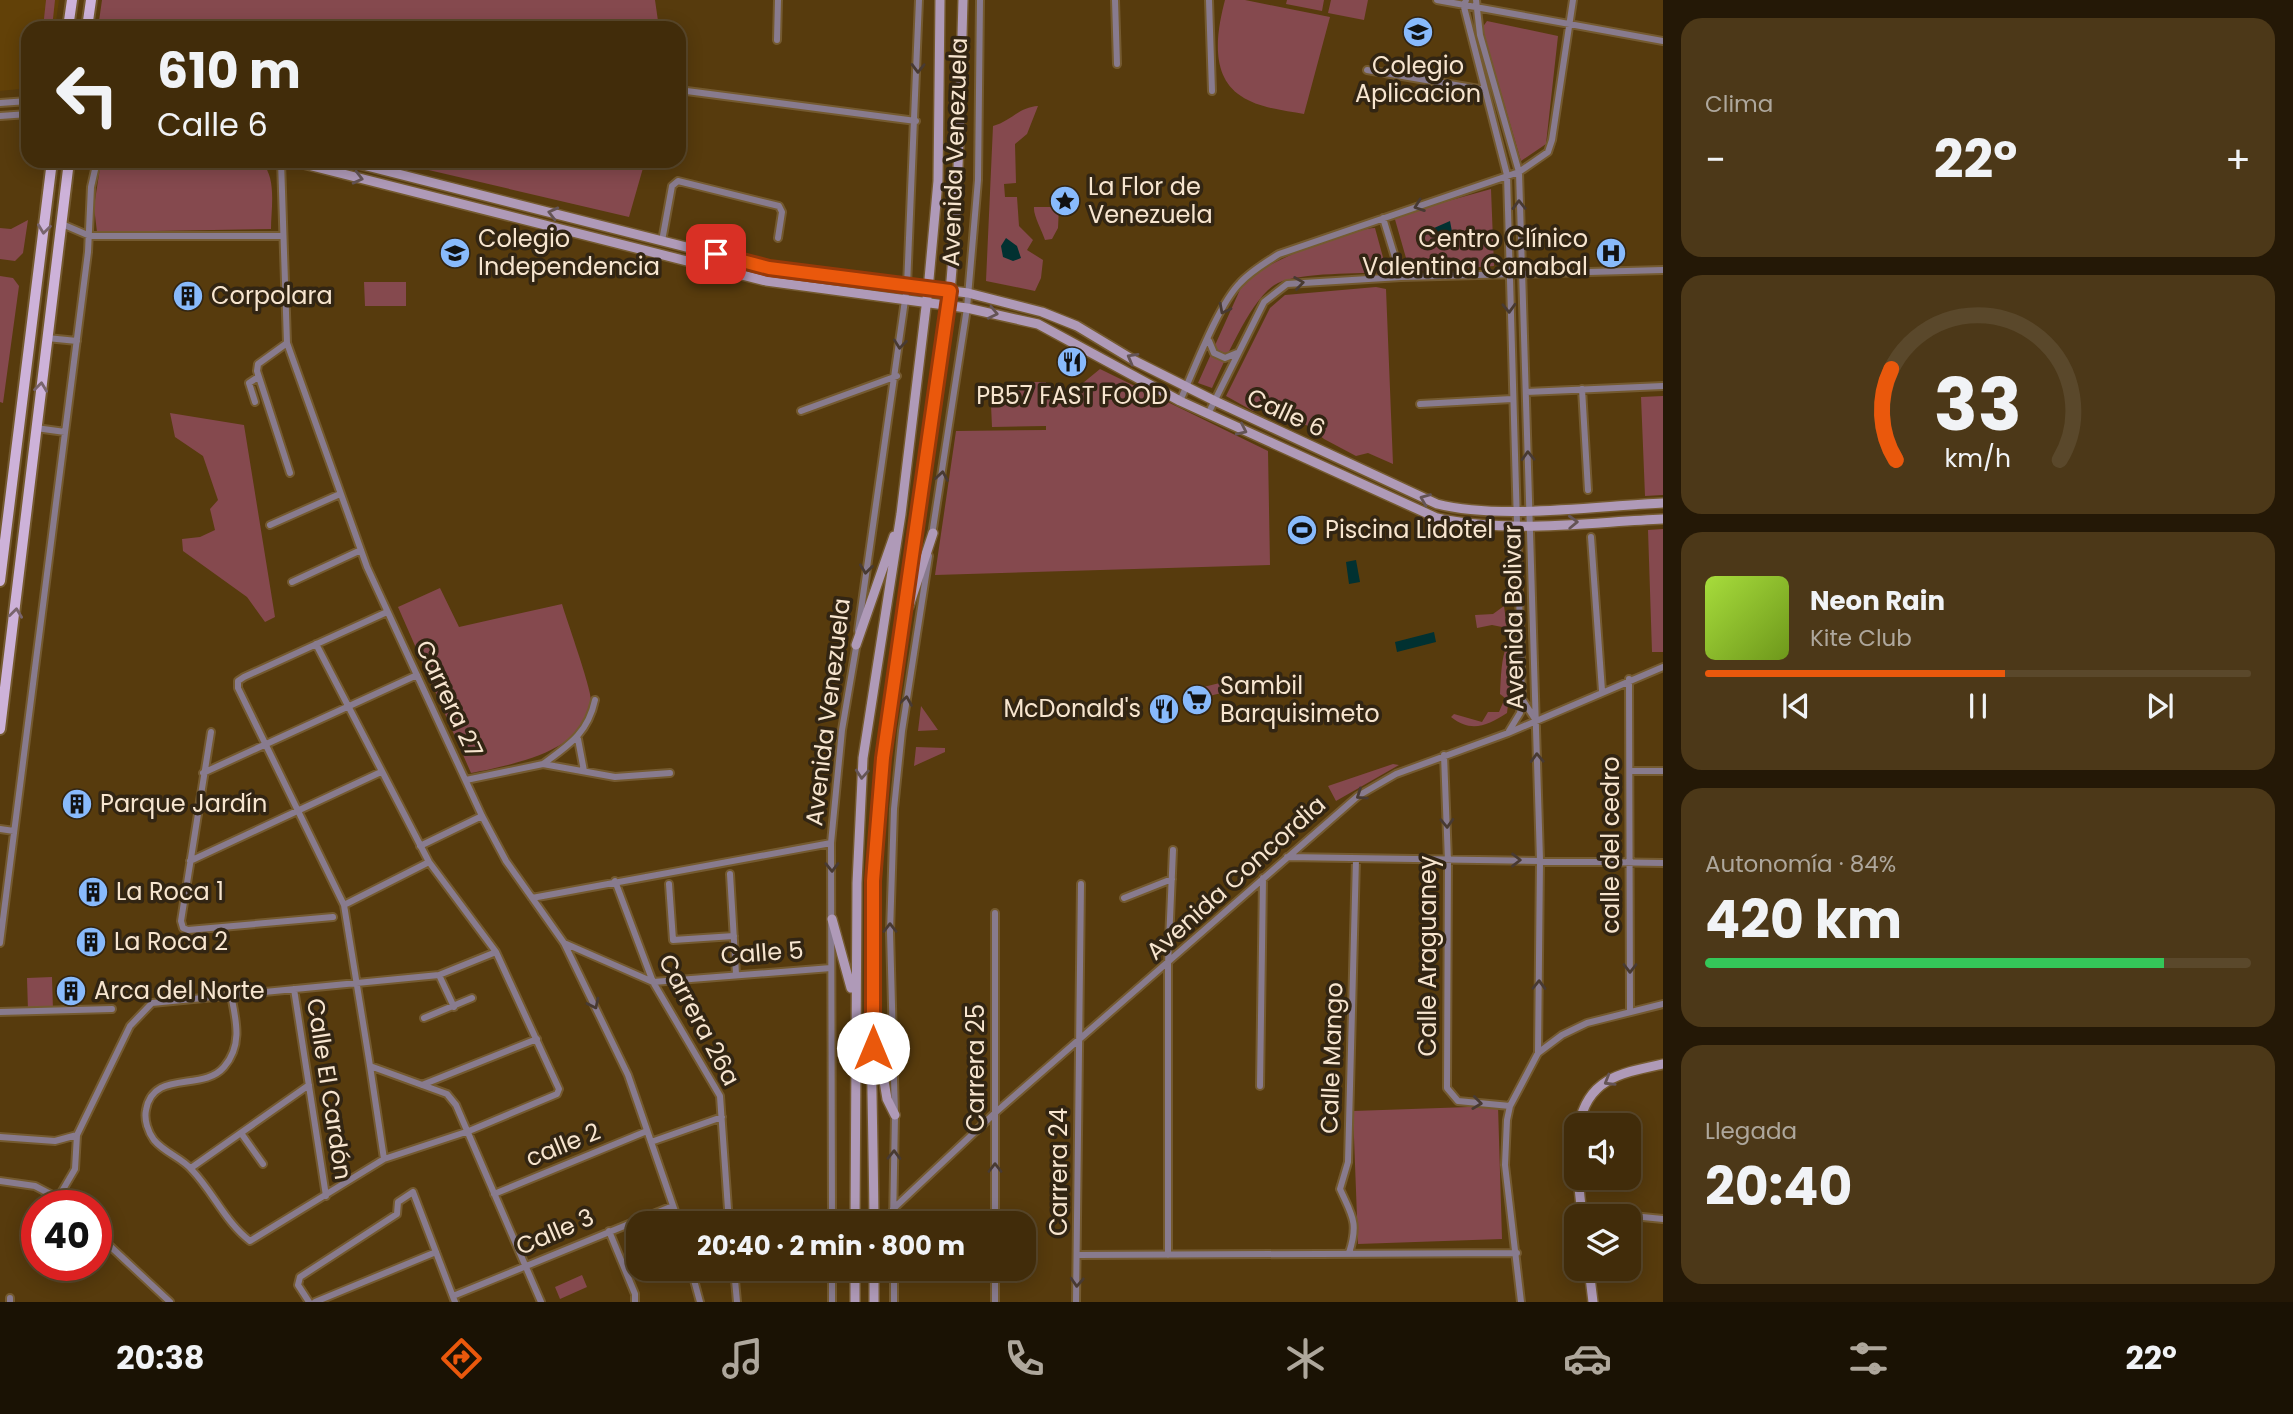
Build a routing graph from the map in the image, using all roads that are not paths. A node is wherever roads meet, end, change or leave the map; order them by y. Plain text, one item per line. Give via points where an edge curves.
1 (72, 0) edge
2 (90, 0) edge
3 (778, 0) edge
4 (919, 0) edge
5 (940, 0) edge
6 (962, 0) edge
7 (980, 0) edge
8 (1115, 0) edge
9 (1209, 0) edge
10 (1437, 0) edge
11 (1476, 0) edge
12 (1573, 0) edge
13 (1465, 4) edge
14 (1475, 8) junction
15 (69, 21) edge
16 (88, 21) edge
17 (1568, 25) junction
18 (777, 40) dead end
19 (1663, 41) edge
20 (1117, 64) dead end
21 (1367, 70) dead end
22 (1485, 90) junction
23 (686, 91) edge
24 (1212, 91) dead end
25 (21, 102) edge
26 (0, 103) edge
27 (21, 115) edge
28 (0, 117) edge
29 (916, 121) junction
30 (51, 168) edge
31 (68, 168) edge
32 (95, 168) edge
33 (281, 168) edge
34 (320, 168) edge
35 (375, 168) edge
36 (1519, 172) junction
37 (1507, 175) junction
38 (1383, 218) junction
39 (61, 224) junction
40 (90, 236) junction
41 (281, 236) junction
42 (778, 238) dead end
43 (662, 241) junction
44 (1663, 270) edge
45 (1520, 274) junction
46 (1508, 275) junction
47 (1401, 277) junction
48 (907, 286) junction
49 (928, 290) junction
50 (950, 291) junction
51 (968, 293) junction
52 (906, 300) junction
53 (926, 304) junction
54 (948, 305) junction
55 (967, 308) junction
56 (47, 338) junction
57 (77, 341) junction
58 (1209, 341) junction
59 (287, 343) junction
60 (1239, 352) junction
61 (897, 376) junction
62 (258, 377) junction
63 (1663, 386) edge
64 (1187, 387) junction
65 (1582, 389) junction
66 (1526, 391) junction
67 (1512, 399) junction
68 (1180, 401) junction
69 (1215, 401) junction
70 (255, 402) dead end
71 (1420, 404) dead end
72 (801, 411) dead end
73 (1208, 414) junction
74 (36, 428) junction
75 (65, 432) junction
76 (289, 473) dead end
77 (1388, 482) junction
78 (1588, 490) dead end
79 (340, 494) junction
80 (1382, 495) junction
81 (1663, 503) edge
82 (1531, 509) junction
83 (1516, 511) junction
84 (901, 514) junction
85 (1663, 519) edge
86 (1531, 524) junction
87 (270, 525) dead end
88 (1517, 525) junction
89 (933, 533) junction
90 (1591, 537) dead end
91 (360, 550) junction
92 (2, 551) edge
93 (23, 553) junction
94 (1, 565) edge
95 (22, 568) junction
96 (0, 581) edge
97 (292, 582) dead end
98 (387, 612) junction
99 (901, 631) junction
100 (316, 644) junction
101 (856, 645) junction
102 (1663, 667) edge
103 (417, 675) junction
104 (1629, 679) junction
105 (1602, 691) junction
106 (1522, 699) junction
107 (595, 700) dead end
108 (347, 706) junction
109 (1536, 721) junction
110 (0, 729) edge
111 (211, 732) dead end
112 (1508, 733) junction
113 (578, 739) junction
114 (266, 744) junction
115 (1444, 755) junction
116 (543, 764) junction
117 (584, 771) junction
118 (1630, 771) junction
119 (1663, 771) edge
120 (381, 772) junction
121 (670, 773) dead end
122 (203, 774) junction
123 (466, 780) junction
124 (299, 811) junction
125 (482, 816) junction
126 (0, 830) edge
127 (14, 831) junction
128 (831, 843) junction
129 (420, 846) junction
130 (1173, 850) dead end
131 (1287, 857) junction
132 (1356, 859) junction
133 (1448, 860) junction
134 (1540, 860) junction
135 (190, 861) junction
136 (429, 862) junction
137 (1630, 863) junction
138 (1663, 863) edge
139 (730, 874) dead end
140 (1262, 878) junction
141 (1172, 879) junction
142 (615, 881) junction
143 (669, 884) dead end
144 (1081, 884) dead end
145 (532, 898) junction
146 (1124, 898) dead end
147 (344, 905) junction
148 (2, 911) edge
149 (995, 914) dead end
150 (333, 917) dead end
151 (832, 919) junction
152 (734, 936) junction
153 (0, 943) edge
154 (564, 943) junction
155 (496, 952) junction
156 (1168, 964) junction
157 (831, 968) junction
158 (736, 974) junction
159 (439, 975) junction
160 (653, 982) junction
161 (358, 984) junction
162 (294, 989) junction
163 (231, 995) junction
164 (472, 998) dead end
165 (1663, 1004) edge
166 (454, 1007) junction
167 (112, 1009) dead end
168 (855, 1009) junction
169 (0, 1012) edge
170 (1630, 1012) junction
171 (424, 1018) dead end
172 (873, 1023) junction
173 (537, 1039) junction
174 (1078, 1042) junction
175 (1538, 1053) junction
176 (1663, 1064) edge
177 (370, 1066) junction
178 (310, 1085) junction
179 (422, 1085) junction
180 (1260, 1086) dead end
181 (1510, 1106) junction
182 (996, 1112) junction
183 (1582, 1113) edge
184 (895, 1115) junction
185 (722, 1117) junction
186 (469, 1131) junction
187 (647, 1131) junction
188 (241, 1133) junction
189 (77, 1135) junction
190 (0, 1137) edge
191 (651, 1142) junction
192 (384, 1158) junction
193 (263, 1164) dead end
194 (191, 1168) junction
195 (0, 1181) edge
196 (43, 1190) edge
197 (63, 1190) edge
198 (494, 1194) junction
199 (326, 1196) junction
200 (673, 1206) junction
201 (893, 1209) joint
202 (675, 1211) edge
203 (728, 1211) edge
204 (832, 1211) edge
205 (855, 1211) edge
206 (874, 1211) edge
207 (995, 1211) edge
208 (1641, 1218) edge
209 (1663, 1219) edge
210 (609, 1231) junction
211 (112, 1248) edge
212 (436, 1252) junction
213 (1349, 1253) junction
214 (1517, 1253) junction
215 (1078, 1255) junction
216 (1168, 1255) junction
217 (526, 1266) junction
218 (694, 1281) edge
219 (735, 1281) edge
220 (832, 1281) edge
221 (855, 1281) edge
222 (874, 1281) edge
223 (894, 1281) edge
224 (995, 1281) edge
225 (1590, 1281) edge
226 (454, 1299) edge
227 (170, 1302) edge
228 (309, 1302) edge
229 (315, 1302) edge
230 (541, 1302) edge
231 (635, 1302) edge
232 (700, 1302) edge
233 (737, 1302) edge
234 (832, 1302) edge
235 (855, 1302) edge
236 (874, 1302) edge
237 (894, 1302) edge
238 (995, 1302) edge
239 (1076, 1302) edge
240 (1521, 1302) edge
241 (1593, 1302) edge

1 - 15 main road
2 - 16 main road
3 - 18 street
4 -> 29 street, Avenida Venezuela
5 - 49 street, Avenida Venezuela via 938,181
6 - 50 street, Avenida Venezuela
7 - 51 street, Avenida Venezuela via 978,180
8 - 20 street
9 - 24 street
10 - 13 street
11 - 14 street, Avenida Bolivar
12 - 17 street
13 - 14 street
13 - 22 street, Avenida Bolivar
14 - 17 street
14 - 36 street, Avenida Bolivar
17 - 19 street
17 - 36 street via 1551,146
21 - 22 street
22 - 37 street, Avenida Bolivar
23 - 29 street
25 - 26 street
27 - 28 street
29 - 48 street, Avenida Venezuela
30 -> 92 main road
31 - 39 main road
32 - 40 street
33 - 41 street, Carrera 27
34 -> 52 street via 766,281
43 -> 35 street, Calle 6
36 - 37 street
45 -> 36 street, Avenida Bolivar
37 -> 38 street
37 - 46 street, Avenida Bolivar
38 - 47 street
38 -> 58 street via 1279,254 1255,269 1237,285
39 - 40 street
39 - 56 main road
40 - 41 street
40 - 57 street
41 - 59 street, Carrera 27
42 - 43 street via 779,206 678,181 672,186
43 - 48 street, Calle 6 via 769,268
44 - 45 street
45 - 46 street
45 - 66 street, Avenida Bolivar
46 - 47 street
46 -> 67 street, Avenida Bolivar
60 -> 47 street via 1264,302 1287,284
48 - 49 street, Calle 6
48 - 52 street, Avenida Venezuela
49 - 50 street, Calle 6
49 - 53 street, Avenida Venezuela
50 - 51 street, Calle 6
50 - 54 street, Avenida Venezuela
51 - 55 street, Avenida Venezuela
64 -> 51 street, Calle 6 via 1077,326
52 - 53 street
52 -> 61 street, Avenida Venezuela
53 - 54 street
53 - 84 street, Avenida Venezuela
54 - 55 street
54 - 99 street, Avenida Venezuela
55 -> 68 street via 1038,324
89 -> 55 street, Avenida Venezuela
56 - 57 street
74 -> 56 main road
57 - 75 street
58 - 60 street via 1219,356
58 - 64 street
59 - 62 street via 258,364
59 - 79 street, Carrera 27
60 - 69 street
61 - 72 street
61 -> 101 street, Avenida Venezuela
62 - 70 street via 249,383
62 - 76 street
63 - 65 street
64 - 68 street
64 - 69 street, Calle 6
65 - 66 street
65 - 78 street
82 -> 66 street, Avenida Bolivar
67 - 71 street
67 - 83 street, Avenida Bolivar
68 - 73 street
69 - 73 street
69 - 77 street, Calle 6
73 -> 80 street
74 - 75 street
74 - 93 main road
75 - 127 street
77 - 80 street
83 -> 77 street, Calle 6 via 1457,509
79 - 87 street
79 - 91 street, Carrera 27
80 - 88 street via 1457,522
81 - 82 street, Calle 6
82 - 83 street, Calle 6
82 - 86 street, Avenida Bolivar
83 - 88 street, Avenida Bolivar
84 - 101 street
84 -> 168 street, Avenida Venezuela via 863,758
86 -> 85 street
86 - 88 street
86 - 109 street, Avenida Bolivar
88 - 106 street, Avenida Bolivar
89 - 99 street
184 -> 89 street, Avenida Venezuela via 890,932 894,809
90 - 105 street
91 - 97 street
91 - 98 street, Carrera 27
92 - 93 street
92 - 94 main road
93 - 95 main road
94 - 95 street
94 - 96 main road
110 -> 95 main road
98 - 100 street
98 - 103 street, Carrera 27
99 - 172 street, Avenida Venezuela via 877,819
100 - 108 street
100 - 114 street via 238,681
101 - 128 street, Avenida Venezuela
102 - 104 street, Avenida Concordia
103 - 108 street
103 - 123 street, Carrera 27
104 - 105 street, Avenida Concordia
104 - 118 street, calle del cedro
105 - 109 street, Avenida Concordia
106 - 109 street, Avenida Bolivar
106 - 112 street
107 - 113 street via 591,719
108 - 114 street
108 - 120 street
109 - 112 street, Avenida Concordia
134 -> 109 street
111 - 122 street
112 - 115 street, Avenida Concordia
113 - 116 street
113 - 117 street
114 - 122 street
114 - 124 street
115 -> 131 street, Avenida Concordia via 1396,774 1358,796
115 -> 133 street, Calle Araguaney
116 - 117 street
116 - 123 street
117 - 121 street via 615,777
118 - 119 street
118 - 137 street, calle del cedro
120 - 124 street
120 - 129 street
122 - 135 street
123 - 125 street, Carrera 27
124 - 135 street
124 - 147 street
125 - 129 street
125 - 145 street, Carrera 27
126 - 127 street
127 - 148 street
128 - 142 street
128 -> 151 street, Avenida Venezuela
129 - 136 street
130 - 141 street
131 - 132 street
131 - 140 street, Avenida Concordia
132 - 133 street
132 - 213 street, Calle Mango via 1348,1162 1340,1189 1353,1213 1355,1235
133 -> 134 street
133 -> 181 street, Calle Araguaney via 1447,1088 1458,1101
134 - 137 street
175 -> 134 street
135 - 150 street via 181,921 188,930
136 - 147 street
136 - 155 street
137 - 138 street
137 -> 170 street, calle del cedro
139 - 152 street
140 - 156 street, Avenida Concordia
140 - 180 street
141 - 146 street
141 - 156 street
142 - 145 street
142 - 160 street, Carrera 26a
143 - 152 street via 673,940
144 - 174 street, Carrera 24
145 - 154 street, Carrera 27
147 - 161 street
148 - 153 street
149 - 182 street, Carrera 25
151 - 157 street, Avenida Venezuela
151 - 168 street
152 - 158 street
154 - 160 street
154 -> 187 street, Carrera 27 via 628,1075
155 - 159 street
155 - 173 street
156 - 174 street, Avenida Concordia
156 - 216 street
157 - 158 street, Calle 5
157 - 204 street, Avenida Venezuela
158 - 160 street, Calle 5
159 - 161 street
159 - 166 street
160 - 185 street, Carrera 26a via 710,1075 720,1096
161 - 162 street
161 - 177 street
162 - 163 street
162 - 178 street, Calle El Cardón
163 - 189 street via 160,1000 143,1010 130,1026
163 - 194 street via 237,1042 224,1067 213,1075 155,1090 145,1114 154,1140
164 - 166 street
165 - 170 street
166 - 171 street
167 - 169 street
168 - 205 street, Avenida Venezuela
170 - 175 street via 1570,1031
172 - 184 street via 887,1099
172 - 206 street, Avenida Venezuela
173 - 179 street
173 - 186 street via 558,1082 556,1094
174 - 182 street, Avenida Concordia
174 - 215 street, Carrera 24
175 - 181 street
176 -> 183 street via 1611,1078 1587,1097
177 - 179 street
177 - 192 street
178 - 188 street
178 - 199 street, Calle El Cardón
179 - 186 street via 447,1094
181 - 214 street via 1505,1165
182 - 201 street, Avenida Concordia
207 -> 182 street, Carrera 25
201 -> 184 street, Avenida Venezuela
185 - 191 street
185 - 203 street, Carrera 26a
186 - 192 street
186 - 198 street
187 - 191 street, Carrera 27
187 - 198 street, calle 2
188 - 193 street
188 - 194 street
189 - 190 street via 55,1141
189 - 197 street via 75,1169
191 - 200 street, Carrera 27
192 - 199 street
194 - 199 street via 250,1241
195 - 196 street
198 - 217 street
200 - 202 street, Carrera 27
200 - 210 street, Calle 3
208 - 209 street
210 - 217 street, Calle 3
210 - 231 street
211 - 227 street
212 - 226 street
212 - 228 street via 411,1192 398,1202 397,1214 300,1277 298,1285
212 - 229 street
213 - 214 street
213 - 216 street
214 - 240 street
215 - 216 street
215 -> 239 street, Carrera 24
217 - 226 street, Calle 3
217 - 230 street
218 - 232 street
219 - 233 street
220 - 234 street
221 - 235 street
222 - 236 street
223 - 237 street
224 - 238 street
225 - 241 street

